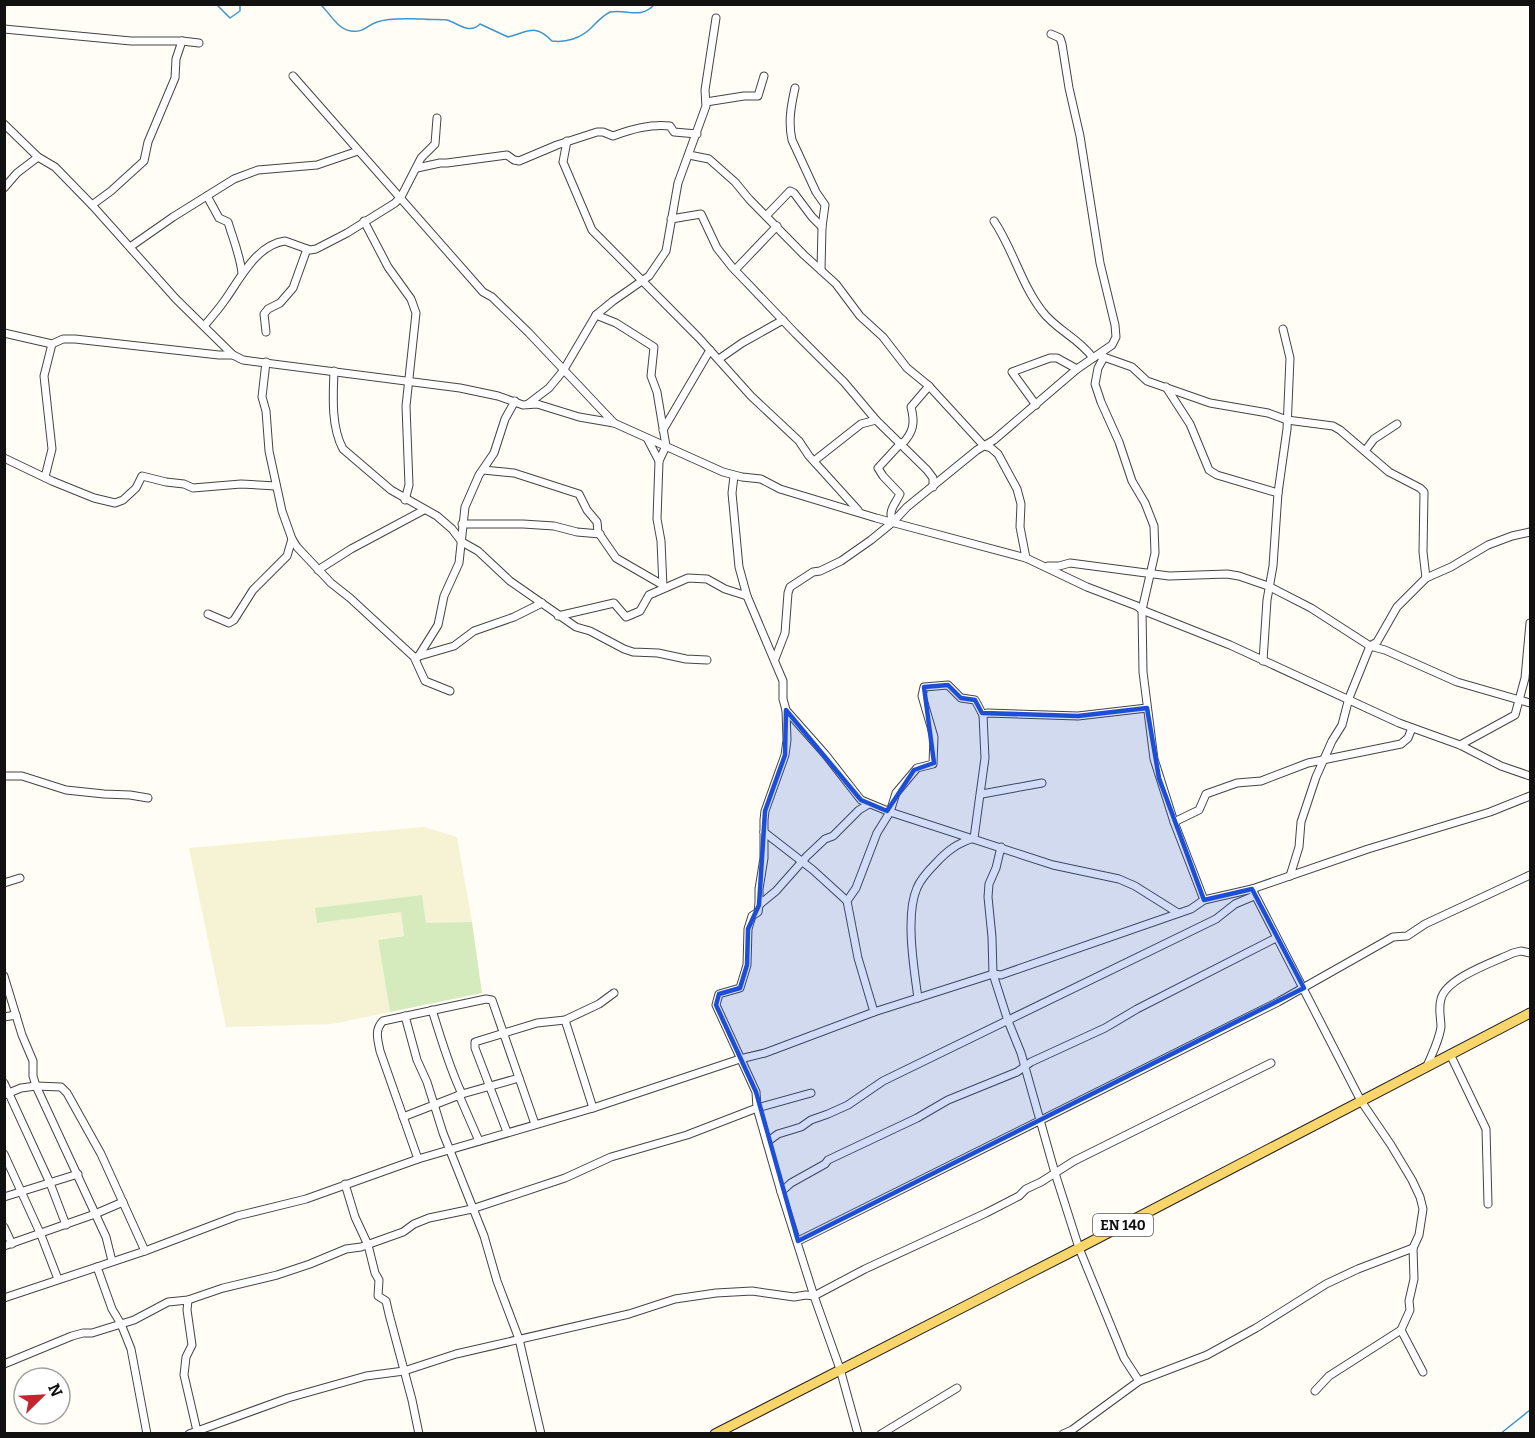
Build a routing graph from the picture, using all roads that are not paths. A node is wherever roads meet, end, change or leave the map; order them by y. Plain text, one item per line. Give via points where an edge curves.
1 (716, 18) dead end
2 (4, 30) edge
3 (1051, 34) dead end
4 (182, 41) junction
5 (199, 43) dead end
6 (293, 76) dead end
7 (764, 76) dead end
8 (795, 88) dead end
9 (706, 102) junction
10 (437, 118) dead end
11 (4, 124) edge
12 (697, 134) junction
13 (567, 141) junction
14 (358, 150) junction
15 (688, 155) junction
16 (38, 157) junction
17 (417, 168) junction
18 (4, 188) edge
19 (207, 196) junction
20 (401, 197) junction
21 (92, 205) junction
22 (766, 216) junction
23 (671, 219) junction
24 (364, 221) junction
25 (994, 221) dead end
26 (777, 226) junction
27 (822, 227) junction
28 (130, 247) junction
29 (307, 249) junction
30 (735, 270) junction
31 (821, 270) junction
32 (242, 273) junction
33 (644, 280) junction
34 (596, 315) junction
35 (783, 320) junction
36 (204, 327) junction
37 (1283, 329) dead end
38 (266, 332) dead end
39 (4, 333) edge
40 (52, 344) junction
41 (710, 350) junction
42 (233, 355) junction
43 (1098, 357) junction
44 (718, 359) junction
45 (266, 362) junction
46 (1077, 369) junction
47 (563, 370) junction
48 (334, 371) junction
49 (409, 381) junction
50 (929, 387) junction
51 (1166, 387) junction
52 (515, 401) junction
53 (528, 404) junction
54 (1036, 405) junction
55 (876, 420) junction
56 (1287, 420) junction
57 (614, 423) junction
58 (1397, 424) dead end
59 (663, 430) junction
60 (648, 440) junction
61 (902, 443) junction
62 (666, 446) junction
63 (984, 446) junction
64 (1365, 451) junction
65 (4, 458) edge
66 (659, 461) junction
67 (814, 461) junction
68 (483, 470) junction
69 (734, 476) junction
70 (45, 477) junction
71 (276, 486) junction
72 (933, 487) junction
73 (1278, 492) junction
74 (405, 500) junction
75 (424, 510) junction
76 (862, 513) junction
77 (893, 522) junction
78 (462, 524) junction
79 (1530, 532) edge
80 (600, 534) junction
81 (292, 538) junction
82 (462, 542) junction
83 (1026, 558) junction
84 (1042, 566) junction
85 (318, 570) junction
86 (1149, 574) junction
87 (1426, 578) junction
88 (662, 585) junction
89 (1268, 586) junction
90 (747, 596) junction
91 (542, 603) junction
92 (1143, 610) junction
93 (208, 614) dead end
94 (558, 616) junction
95 (1530, 623) edge
96 (1370, 646) junction
97 (416, 657) junction
98 (775, 659) junction
99 (707, 660) dead end
100 (1263, 661) junction
101 (450, 691) dead end
102 (1349, 698) junction
103 (1519, 701) junction
104 (1530, 703) edge
105 (1147, 708) junction
106 (786, 710) junction
107 (983, 715) junction
108 (1412, 728) junction
109 (1460, 745) junction
110 (1322, 760) junction
111 (4, 776) edge
112 (1530, 776) edge
113 (1042, 783) dead end
114 (981, 794) junction
115 (1530, 796) edge
116 (148, 798) dead end
117 (868, 804) junction
118 (890, 812) junction
119 (1174, 822) junction
120 (764, 832) junction
121 (974, 838) junction
122 (1001, 847) junction
123 (802, 863) junction
124 (1530, 875) edge
125 (1290, 876) junction
126 (20, 878) dead end
127 (4, 883) edge
128 (1253, 893) junction
129 (1204, 900) junction
130 (847, 901) junction
131 (759, 905) junction
132 (1178, 913) junction
133 (1276, 938) junction
134 (1530, 953) edge
135 (993, 974) junction
136 (4, 976) edge
137 (1304, 988) junction
138 (614, 993) dead end
139 (918, 998) junction
140 (432, 1010) junction
141 (874, 1011) junction
142 (1530, 1013) edge
143 (16, 1015) junction
144 (405, 1016) junction
145 (4, 1017) edge
146 (565, 1020) junction
147 (1008, 1021) junction
148 (505, 1033) junction
149 (1450, 1054) junction
150 (740, 1059) junction
151 (1270, 1063) dead end
152 (1023, 1066) junction
153 (1427, 1066) junction
154 (519, 1078) junction
155 (4, 1083) edge
156 (36, 1086) junction
157 (489, 1086) junction
158 (811, 1093) dead end
159 (7, 1094) edge
160 (460, 1095) junction
161 (1361, 1101) junction
162 (434, 1105) junction
163 (593, 1108) junction
164 (757, 1108) junction
165 (403, 1117) junction
166 (1040, 1120) junction
167 (535, 1124) junction
168 (507, 1132) junction
169 (479, 1141) junction
170 (767, 1142) junction
171 (450, 1149) junction
172 (4, 1154) edge
173 (418, 1159) junction
174 (1055, 1173) junction
175 (78, 1174) junction
176 (50, 1183) junction
177 (345, 1184) junction
178 (22, 1192) junction
179 (781, 1192) junction
180 (4, 1197) edge
181 (123, 1202) junction
182 (1488, 1204) dead end
183 (472, 1209) junction
184 (95, 1214) junction
185 (66, 1225) junction
186 (4, 1227) edge
187 (41, 1234) junction
188 (798, 1241) junction
189 (8, 1245) edge
190 (368, 1245) junction
191 (1079, 1248) junction
192 (1413, 1248) junction
193 (145, 1251) junction
194 (112, 1261) junction
195 (97, 1267) junction
196 (58, 1279) junction
197 (4, 1289) edge
198 (814, 1296) junction
199 (6, 1298) edge
200 (188, 1300) junction
201 (122, 1324) junction
202 (1401, 1330) junction
203 (519, 1339) junction
204 (4, 1364) edge
205 (840, 1369) junction
206 (404, 1371) junction
207 (1423, 1372) dead end
208 (1140, 1381) junction
209 (957, 1388) dead end
210 (1316, 1391) dead end
211 (193, 1433) edge
212 (147, 1434) edge
213 (419, 1434) edge
214 (541, 1434) edge
215 (715, 1434) edge
216 (858, 1434) edge
217 (880, 1434) edge
218 (1063, 1434) edge

1 - 9 street
2 - 4 street via 131,41
3 - 43 street via 1062,44 1100,263 1115,325 1112,345
4 - 5 street
4 - 21 street via 175,78 144,161
6 - 14 street
7 - 9 street via 758,96
8 - 27 street via 789,129 825,205
9 - 12 street
10 - 17 street via 435,144
11 - 16 street
12 - 13 street via 674,132 663,125 638,127 613,136 600,132
12 - 15 street
13 - 17 street via 519,161 507,155
13 - 33 street via 563,162 588,224
14 - 19 street via 317,165 249,173
14 - 20 street
15 - 22 street via 709,159
15 - 23 street
16 - 18 street
16 - 21 street via 55,167
17 - 20 street
19 - 28 street
19 - 32 street via 219,218 228,222
20 - 24 street
20 - 47 street via 483,292
21 - 28 street
22 - 26 street
22 - 27 street via 790,191
23 - 30 street via 701,214 717,248
23 - 33 street via 666,251
24 - 29 street via 316,249
24 - 49 street via 415,308
25 - 43 street via 1038,306
26 - 30 street
26 - 31 street
27 - 31 street
28 - 36 street
29 - 32 street via 281,241
29 - 38 street via 293,288 264,314
30 - 35 street
31 - 50 street via 907,368
32 - 36 street
33 - 34 street
33 - 41 street
34 - 47 street
34 - 59 street via 616,322 654,347 651,376
35 - 44 street
35 - 55 street
36 - 42 street
37 - 56 street via 1290,358
39 - 40 street
40 - 42 street via 75,339
40 - 70 street via 44,375 52,449
41 - 44 street
41 - 59 street
42 - 45 street
43 - 46 street
43 - 51 street via 1132,367 1147,381
43 - 86 street via 1095,384 1132,481 1154,526 1155,553
44 - 67 street
45 - 48 street
45 - 71 street via 262,397
46 - 54 street
46 - 54 street via 1054,358 1012,372
47 - 53 street via 549,388
47 - 57 street
48 - 49 street
48 - 74 street via 336,430 343,449
49 - 52 street
49 - 74 street via 406,406 410,484
50 - 61 street via 911,407 914,425
50 - 63 street
51 - 56 street via 1210,403
51 - 73 street via 1190,424 1209,470
52 - 53 street
52 - 68 street
53 - 57 street
54 - 63 street
55 - 61 street
55 - 67 street via 861,424
56 - 64 street via 1333,426
56 - 73 street
57 - 60 street
58 - 64 street via 1374,439
59 - 62 street
60 - 62 street
60 - 66 street
61 - 72 street via 931,475
61 - 77 street via 878,468 900,494 892,510
62 - 66 street
62 - 69 street
63 - 72 street
63 - 83 street via 998,454 1017,489
64 - 87 street via 1389,472 1424,492
65 - 70 street
66 - 88 street via 657,519
67 - 76 street
68 - 78 street via 465,507
68 - 80 street via 514,473 579,494
69 - 76 street via 761,479 780,489
69 - 90 street via 738,559
70 - 71 street via 115,503 136,488 142,476 193,488
71 - 81 street
72 - 77 street
73 - 89 street
74 - 75 street
75 - 82 street via 437,516
75 - 85 street
76 - 77 street
77 - 83 street
77 - 98 street via 841,561 790,587 785,633
78 - 80 street via 554,526
78 - 82 street
79 - 87 street via 1488,545
80 - 88 street via 618,559
81 - 85 street
81 - 93 street via 287,555 253,590 234,620 230,623
82 - 91 street
82 - 97 street via 438,625
83 - 84 street
84 - 86 street via 1078,563
84 - 92 street
85 - 97 street
86 - 89 street via 1227,574
86 - 92 street
87 - 96 street via 1396,608 1377,642
88 - 90 street via 697,577
88 - 94 street via 649,595 640,612 626,617 614,603
89 - 96 street via 1332,620
89 - 100 street
90 - 98 street
91 - 94 street
91 - 97 street via 474,632 454,646
92 - 100 street
92 - 105 street
94 - 99 street via 624,649
95 - 103 street
96 - 102 street
96 - 103 street via 1457,682
97 - 101 street via 424,680
98 - 106 street via 783,681
100 - 102 street
102 - 108 street
102 - 110 street via 1342,725
103 - 104 street
103 - 109 street via 1515,715
105 - 107 street via 1078,716
105 - 119 street via 1154,759
106 - 117 street via 855,794
106 - 120 street via 786,755 765,811
107 - 114 street via 986,758
107 - 118 street via 975,700 961,699 948,686 924,687 922,696 935,745 933,764 918,768 909,776 896,793
108 - 109 street
108 - 110 street via 1405,743
109 - 112 street
110 - 119 street via 1206,794 1199,810
110 - 125 street via 1301,822 1299,847
111 - 116 street via 66,790
113 - 114 street
114 - 121 street
115 - 125 street
117 - 118 street
117 - 123 street
118 - 121 street
118 - 130 street
119 - 129 street
120 - 123 street
120 - 131 street
121 - 122 street
121 - 139 street via 960,842 943,855 916,888 911,922
122 - 132 street via 1060,867 1119,879
122 - 135 street via 988,897
123 - 130 street
123 - 131 street
124 - 137 street via 1407,936 1393,937
125 - 128 street
126 - 127 street
128 - 129 street
128 - 133 street
128 - 147 street via 1216,919
129 - 132 street
130 - 141 street
131 - 150 street via 748,929 747,965 740,988 722,992 716,999
132 - 135 street via 1001,975
133 - 137 street
133 - 152 street via 1105,1028
134 - 153 street via 1513,954 1447,987 1440,1001 1438,1042
135 - 139 street
135 - 147 street
136 - 143 street
137 - 161 street
137 - 166 street
138 - 146 street
139 - 141 street
140 - 144 street
140 - 148 street via 492,1000
140 - 160 street
141 - 150 street
142 - 149 main road, EN 140
143 - 145 street
143 - 156 street via 33,1061
144 - 162 street
144 - 165 street via 383,1022 377,1036
146 - 148 street
146 - 163 street
147 - 152 street
147 - 170 street via 883,1081 848,1105
148 - 154 street
148 - 157 street via 475,1042
149 - 153 main road, EN 140
149 - 182 street via 1486,1129
150 - 163 street
150 - 164 street via 756,1092
151 - 174 street
152 - 166 street
152 - 179 street via 828,1160
153 - 161 main road, EN 140
154 - 157 street
154 - 167 street
155 - 159 street
156 - 159 street
156 - 175 street
156 - 181 street via 61,1087 67,1093
157 - 160 street
157 - 168 street
158 - 164 street
159 - 176 street
160 - 162 street
160 - 169 street
161 - 191 main road, EN 140
161 - 192 street via 1391,1144 1420,1197 1422,1224
162 - 165 street
162 - 171 street
163 - 167 street
164 - 170 street
164 - 183 street
165 - 173 street
166 - 174 street
166 - 188 street
167 - 168 street
168 - 169 street
169 - 171 street
170 - 179 street
171 - 173 street
171 - 183 street
172 - 178 street
173 - 177 street
174 - 191 street
174 - 198 street via 986,1213
175 - 176 street
175 - 184 street
176 - 178 street
176 - 185 street
177 - 190 street
177 - 193 street via 306,1199 237,1216
178 - 180 street
178 - 187 street
179 - 188 street
181 - 184 street
181 - 193 street
183 - 190 street via 429,1218
183 - 203 street
184 - 185 street
184 - 194 street
185 - 187 street
186 - 189 street
187 - 189 street
187 - 196 street
188 - 198 street
190 - 200 street
190 - 206 street via 379,1280 378,1296 386,1301
191 - 205 main road, EN 140
191 - 208 street via 1124,1358
192 - 202 street via 1410,1310
192 - 208 street via 1326,1284 1207,1355
193 - 194 street
194 - 195 street
195 - 196 street
195 - 201 street via 111,1309
196 - 199 street
197 - 199 street
198 - 203 street via 752,1291 716,1293 675,1299 629,1314
198 - 205 street
200 - 201 street via 168,1302
200 - 211 street via 192,1345 184,1375
201 - 204 street via 72,1336
201 - 212 street via 131,1349
202 - 207 street
202 - 210 street via 1329,1376
203 - 206 street
203 - 214 street
205 - 215 main road, EN 140
205 - 216 street
206 - 211 street via 366,1376 288,1398
206 - 213 street
208 - 218 street
209 - 217 street

